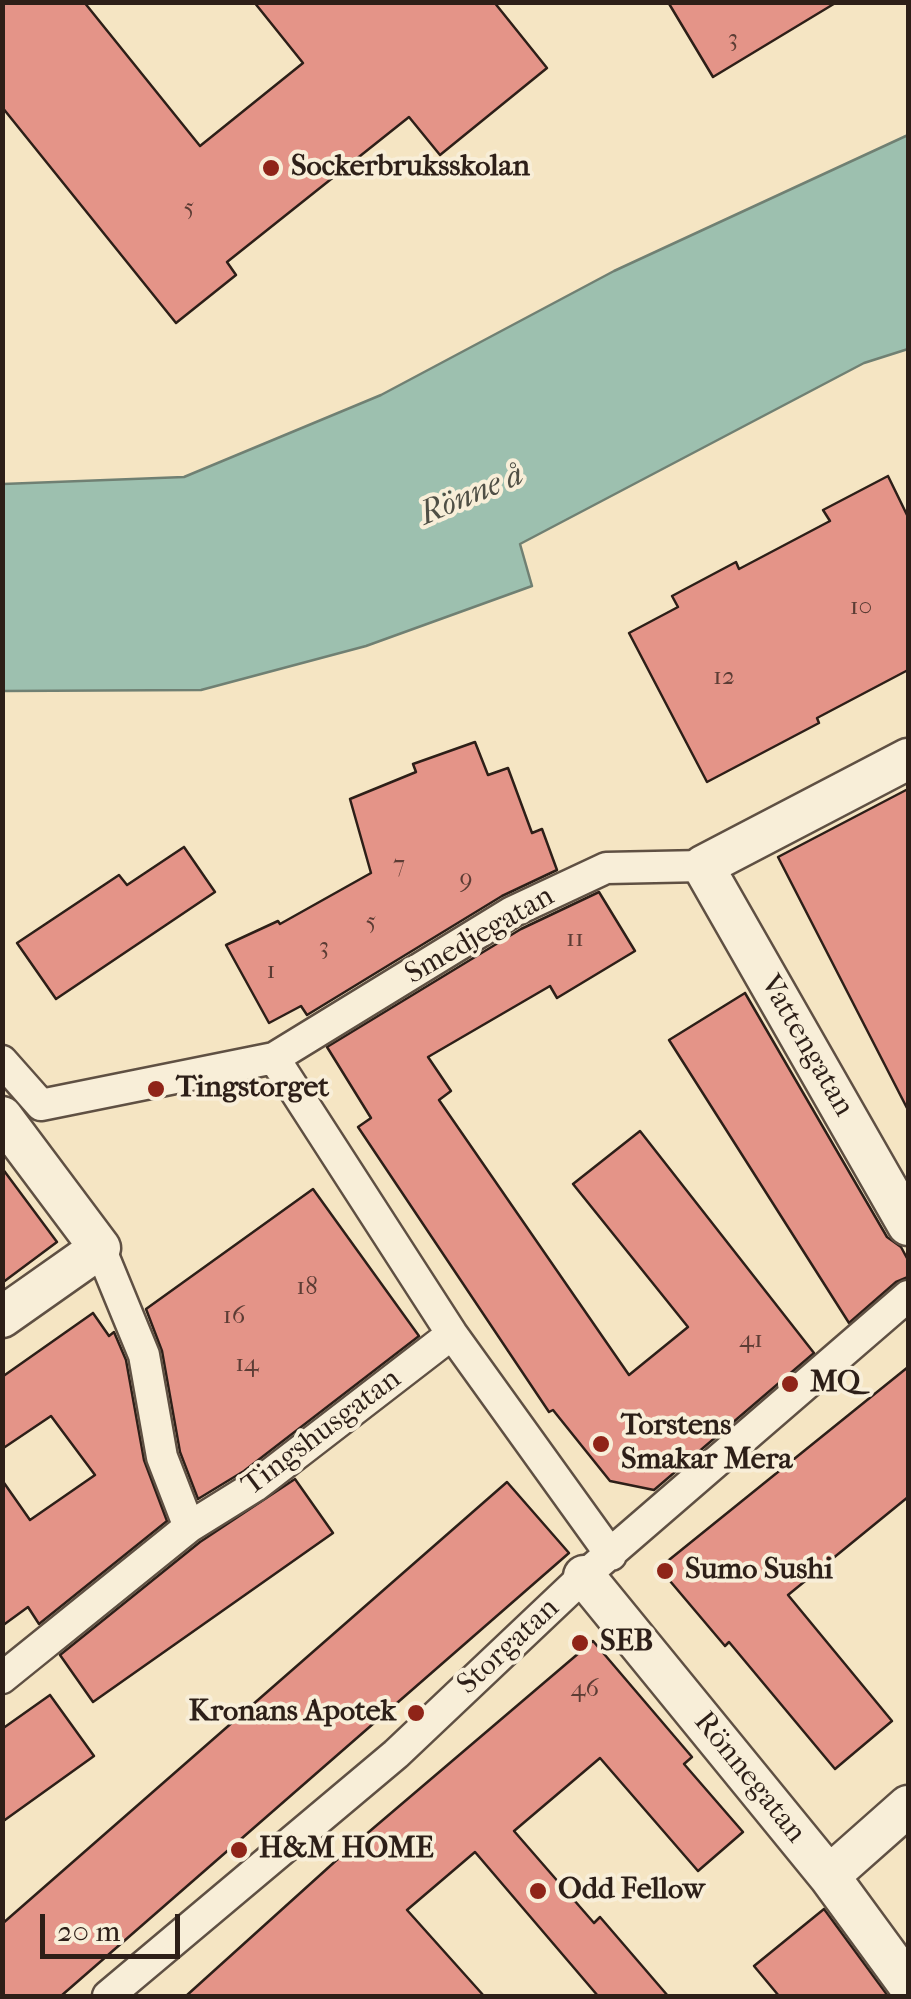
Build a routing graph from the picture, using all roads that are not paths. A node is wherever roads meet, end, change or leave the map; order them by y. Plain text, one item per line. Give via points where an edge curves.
1 (908, 759) edge
2 (703, 866) junction
3 (274, 1058) junction
4 (2, 1060) edge
5 (2, 1117) edge
6 (908, 1225) edge
7 (100, 1248) junction
8 (908, 1296) edge
9 (2, 1317) edge
10 (452, 1334) junction
11 (189, 1527) junction
12 (598, 1566) junction
13 (2, 1678) edge
14 (908, 1806) edge
15 (829, 1876) junction
16 (908, 1984) edge
17 (108, 1996) edge

1 - 2 street
2 - 3 street, Smedjegatan via 606,868 512,912
2 - 6 street, Vattengatan
3 - 4 street, Smedjegatan via 40,1106
3 - 10 street
5 - 7 street
7 - 9 street
7 - 11 street via 144,1355 162,1457
8 - 12 street, Storgatan
10 - 11 street, Tingshusgatan via 255,1486
10 - 12 street
11 - 13 street, Tingshusgatan
12 - 15 street, Rönnegatan
12 - 17 street, Storgatan via 396,1754
14 - 15 street
15 - 16 street, Rönnegatan

